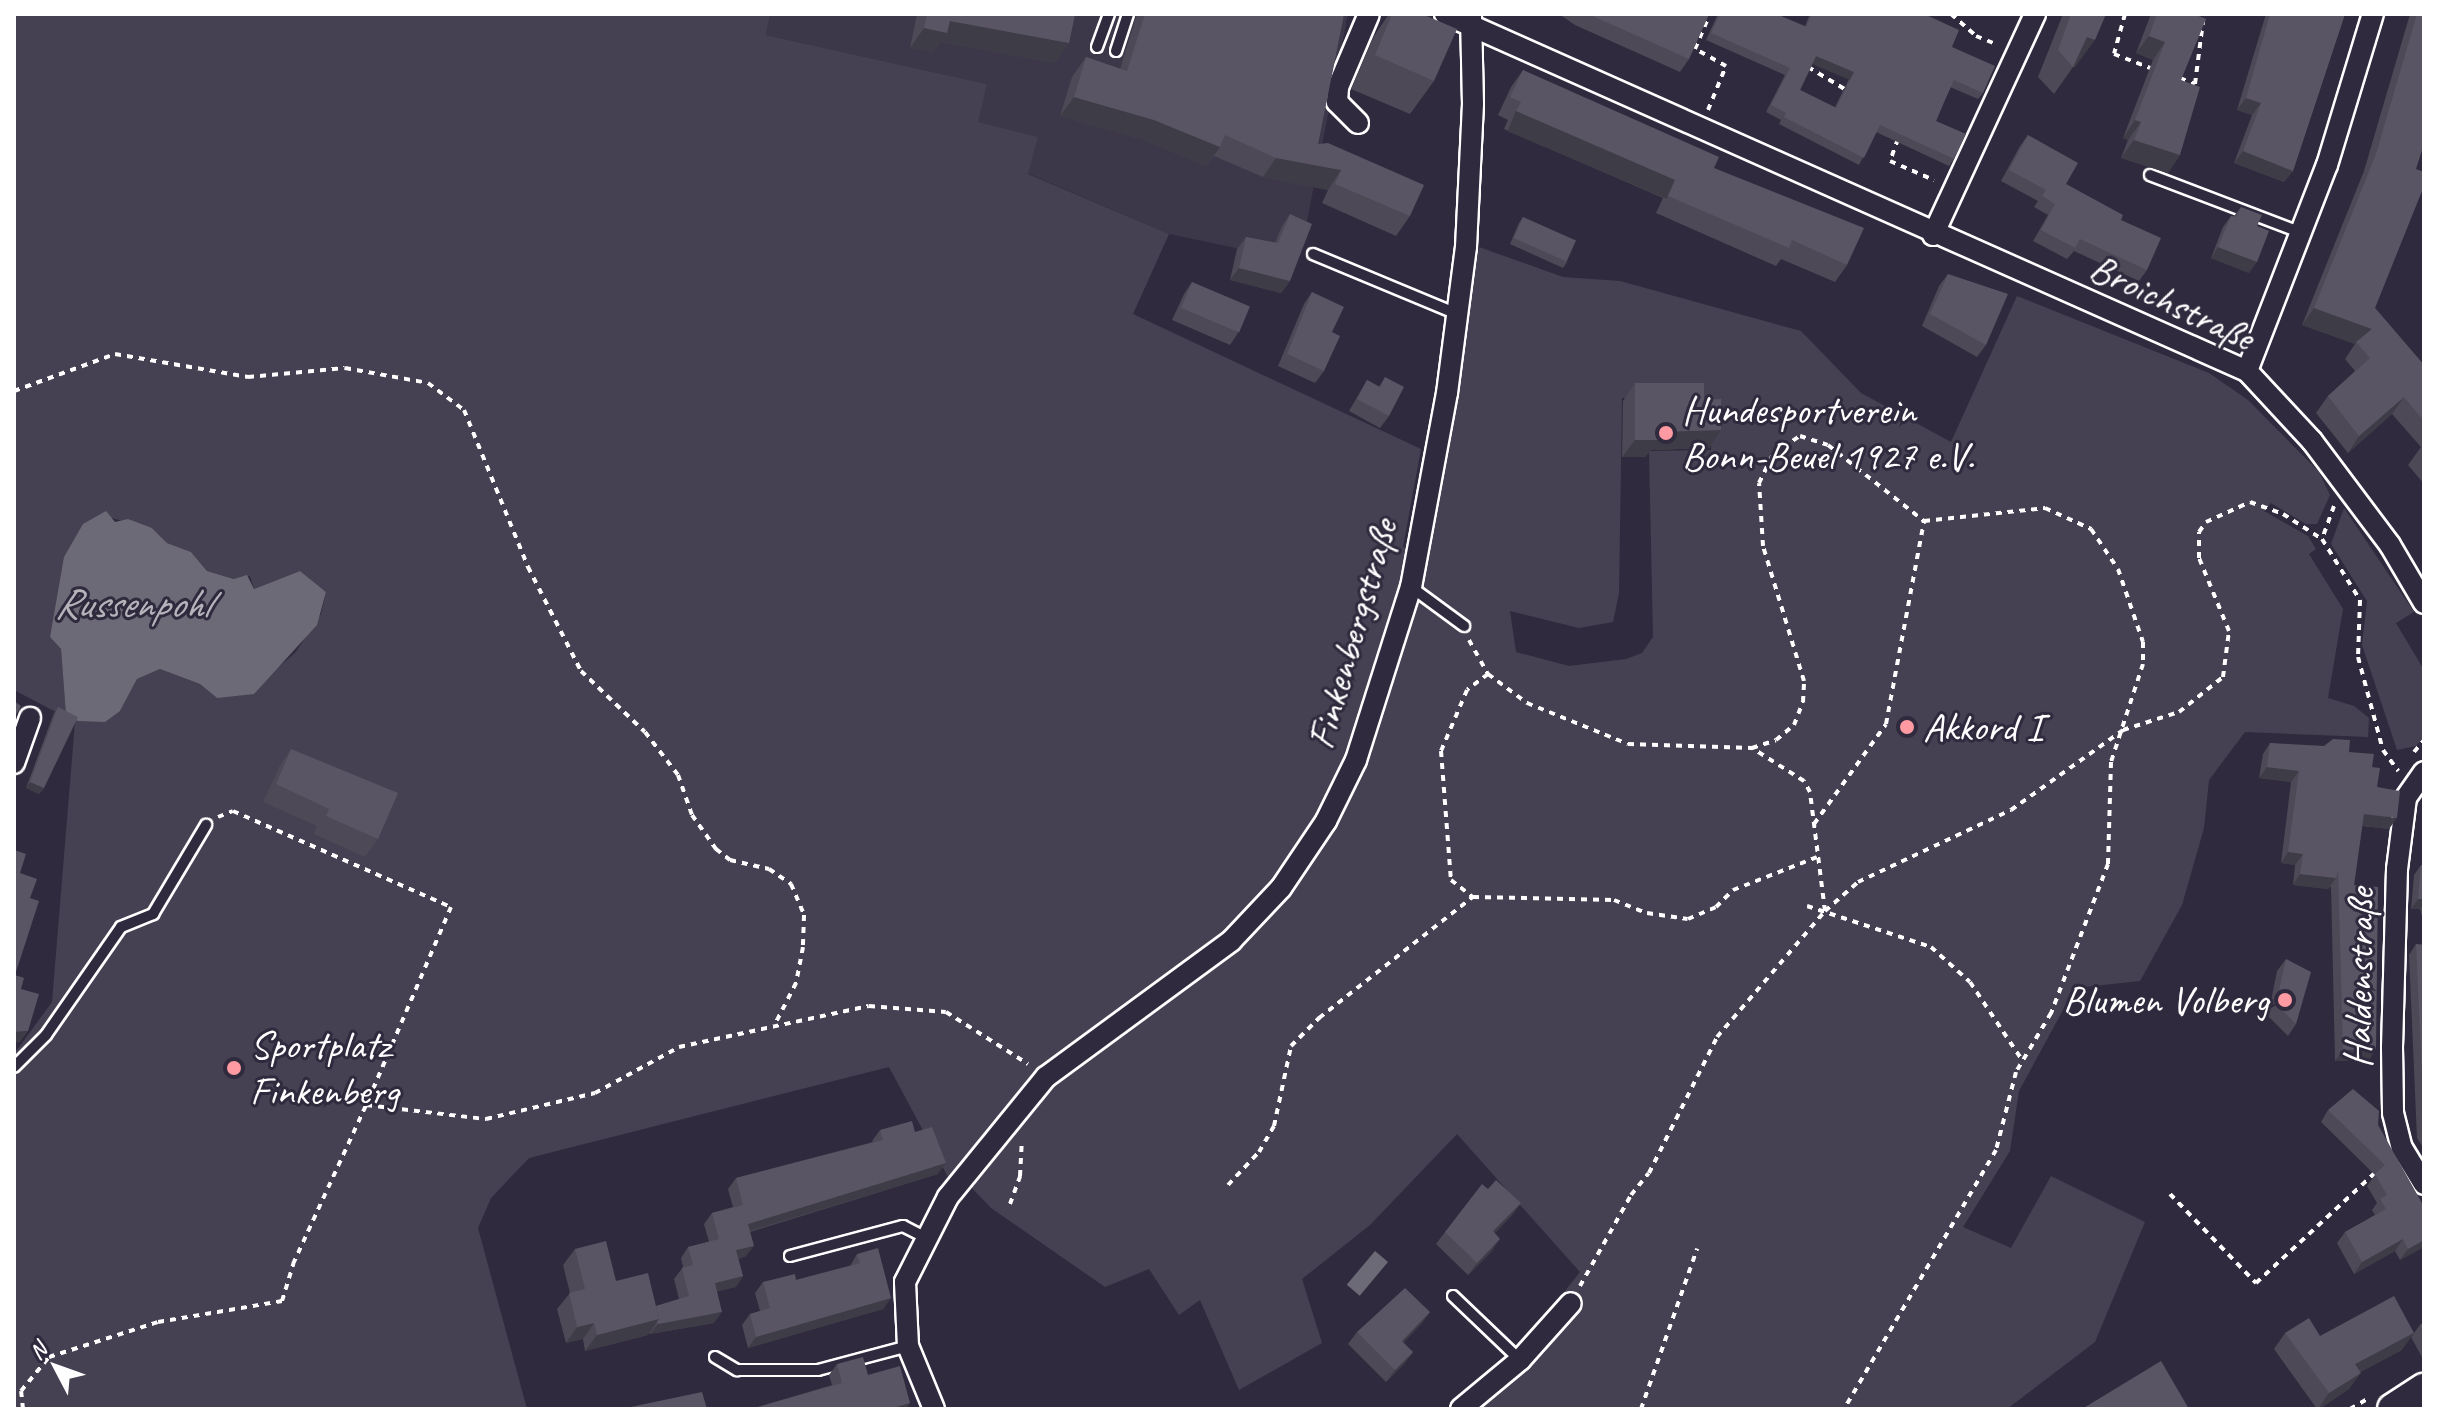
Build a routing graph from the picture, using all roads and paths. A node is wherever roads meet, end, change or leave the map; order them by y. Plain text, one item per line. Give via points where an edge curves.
1 (1109, 14) edge
2 (1128, 14) edge
3 (1369, 14) edge
4 (1445, 14) edge
5 (1710, 14) edge
6 (1951, 14) edge
7 (2035, 14) edge
8 (2125, 14) edge
9 (2204, 14) edge
10 (2373, 14) edge
11 (1471, 20) edge
12 (2192, 32) edge
13 (2201, 35) junction
14 (1097, 47) dead end
15 (1116, 51) dead end
16 (2017, 53) junction
17 (1802, 63) edge
18 (1855, 96) edge
19 (1358, 123) dead end
20 (1700, 130) junction
21 (1890, 131) edge
22 (2150, 175) dead end
23 (1954, 189) junction
24 (2302, 233) junction
25 (1933, 235) junction
26 (1313, 254) dead end
27 (1457, 314) junction
28 (2247, 371) junction
29 (14, 391) edge
30 (2343, 481) junction
31 (1924, 521) junction
32 (2322, 539) junction
33 (1411, 587) junction
34 (2424, 603) edge
35 (1464, 626) joint
36 (1488, 674) junction
37 (30, 718) dead end
38 (2123, 730) junction
39 (1752, 748) junction
40 (14, 763) edge
41 (2420, 775) edge
42 (222, 814) dead end
43 (206, 825) dead end
44 (1812, 826) junction
45 (1817, 857) junction
46 (1473, 897) junction
47 (1807, 906) dead end
48 (1825, 911) junction
49 (776, 1022) junction
50 (2022, 1060) junction
51 (14, 1067) edge
52 (1046, 1077) junction
53 (366, 1105) junction
54 (1021, 1134) dead end
55 (2402, 1148) junction
56 (2424, 1184) edge
57 (1228, 1185) dead end
58 (2170, 1194) dead end
59 (1010, 1204) dead end
60 (925, 1237) junction
61 (1697, 1249) dead end
62 (790, 1256) dead end
63 (1453, 1296) dead end
64 (1571, 1303) joint
65 (908, 1346) junction
66 (715, 1357) dead end
67 (1520, 1360) junction
68 (2424, 1389) edge
69 (23, 1409) edge
70 (934, 1409) edge
71 (1461, 1409) edge
72 (1641, 1409) edge
73 (1844, 1409) edge
74 (2393, 1409) edge

1 - 14 lane
2 - 15 lane
3 - 19 street via 1338,87 1337,102
4 - 11 street, Broichstraße
5 - 20 path via 1695,49 1726,66
6 - 16 path via 1976,36
7 - 16 street
8 - 13 path via 2114,54 2195,84
9 - 13 path
10 - 24 street
11 - 20 street, Broichstraße
11 - 27 street, Finkenbergstraße via 1473,120
12 - 13 path
16 - 23 street
17 - 18 path
20 - 25 street, Broichstraße
21 - 23 path via 1899,140 1890,161
22 - 24 lane
23 - 25 street
24 - 28 street
25 - 28 street, Broichstraße
26 - 27 lane
27 - 33 street, Finkenbergstraße
28 - 30 street, Broichstraße
29 - 49 path via 115,354 248,377 345,368 428,383 464,410 528,567 581,671 645,732 678,775 692,815 716,849 730,860 769,869 791,884 804,915 803,947 796,983
30 - 32 path
30 - 34 street, Broichstraße
31 - 38 path via 2045,508 2091,529 2118,569 2143,642 2138,687
31 - 39 path via 1812,437 1793,439 1773,454 1759,483 1757,506 1763,546 1804,681 1803,702 1794,725 1776,740
31 - 44 path via 1886,724
32 - 38 path via 2283,514 2250,502 2206,522 2199,532 2199,558 2225,615 2231,646 2223,677 2179,712
32 - 41 path via 2360,600 2355,645 2383,750 2395,770
33 - 35 lane
33 - 52 street, Finkenbergstraße via 1356,760 1326,821 1281,888 1231,941
35 - 36 path
36 - 39 path via 1527,703 1628,744
36 - 46 path via 1467,690 1441,751 1451,880
37 - 40 street
38 - 48 path via 2011,810 1858,882
38 - 50 path via 2107,786 2108,864 2051,1013
39 - 44 path via 1804,781 1815,808
41 - 55 street, Haldenstraße via 2406,798 2392,940 2393,1113
42 - 53 path via 233,811 451,907
43 - 51 lane via 153,914 121,927 39,1044
44 - 45 path
45 - 46 path via 1733,890 1716,907 1688,919 1647,913 1614,900
45 - 48 path
46 - 57 path via 1291,1046 1274,1126 1259,1152
47 - 48 path
48 - 50 path via 1931,947 1970,982
48 - 64 path via 1717,1037 1649,1173 1631,1195
49 - 52 path via 869,1006 946,1012
49 - 53 path via 679,1047 595,1093 486,1119
50 - 73 path via 1996,1150
52 - 60 street, Finkenbergstraße via 965,1174
53 - 69 path via 293,1264 282,1301 158,1322 49,1357 21,1391
54 - 59 path via 1020,1176
55 - 56 street, Haldenstraße
55 - 58 path via 2256,1283
60 - 62 lane via 903,1226
60 - 65 street, Finkenbergstraße via 905,1282
61 - 72 path
63 - 67 lane
64 - 67 street
65 - 66 lane via 818,1370 737,1370
65 - 70 street, Finkenbergstraße
67 - 71 street
68 - 74 main road

